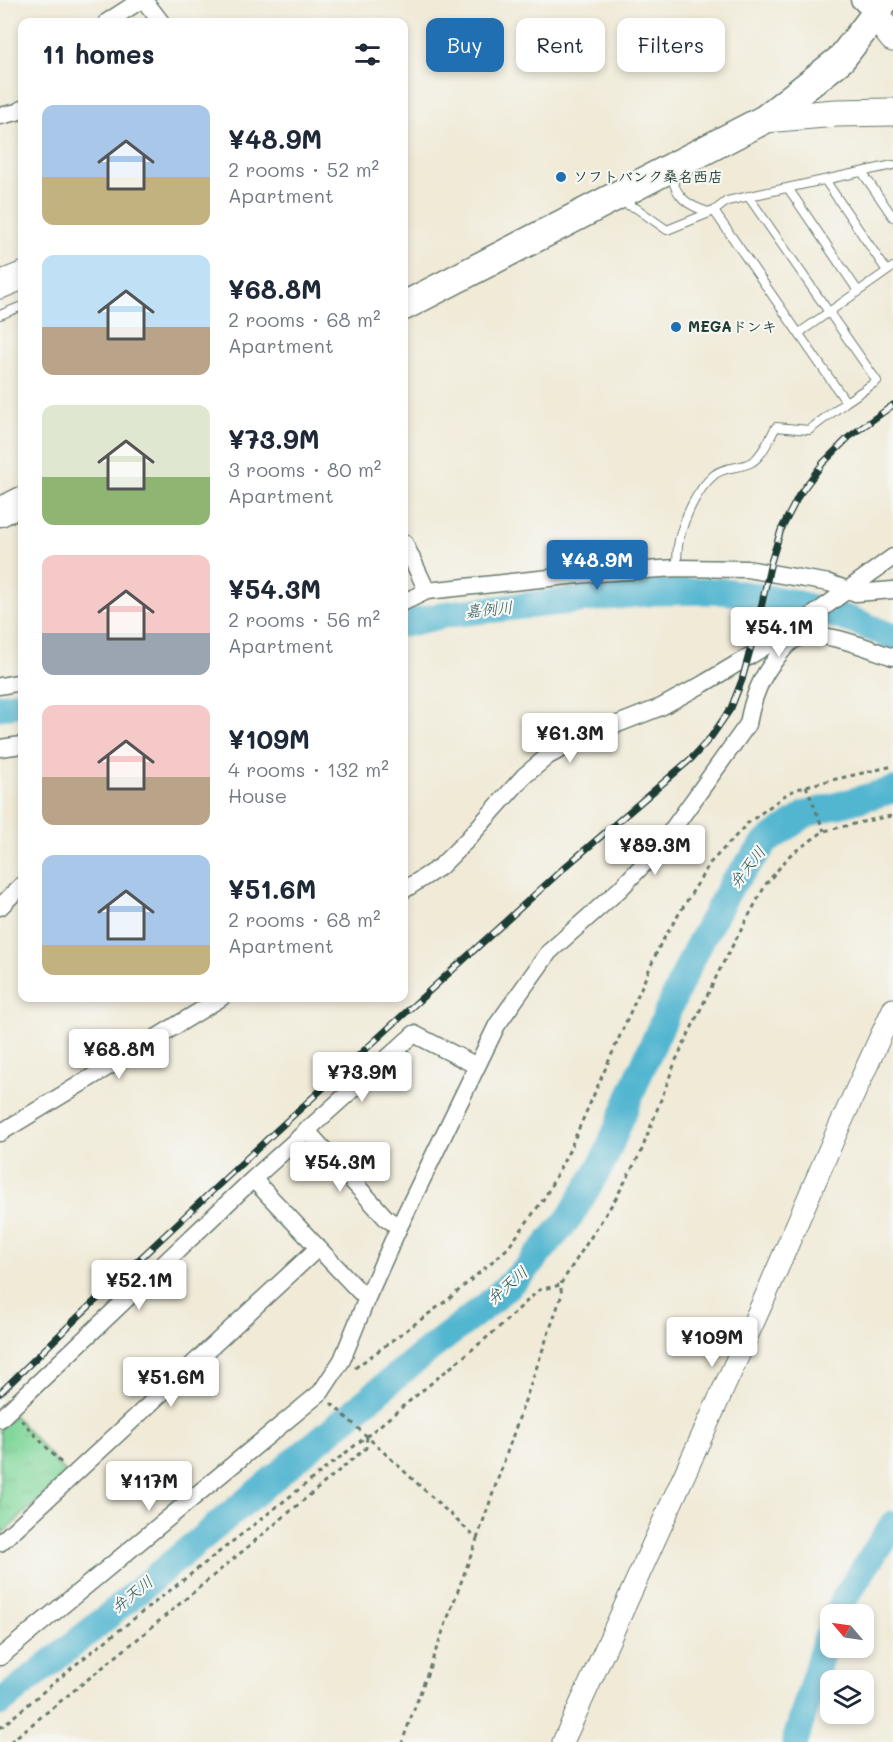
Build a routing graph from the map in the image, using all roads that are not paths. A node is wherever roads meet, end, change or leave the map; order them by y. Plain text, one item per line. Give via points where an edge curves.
1 (142, 0) edge
2 (872, 5) edge
3 (113, 18) edge
4 (158, 18) edge
5 (893, 38) edge
6 (18, 111) edge
7 (893, 112) edge
8 (0, 116) edge
9 (765, 119) junction
10 (893, 165) edge
11 (670, 168) junction
12 (862, 172) junction
13 (825, 180) junction
14 (788, 188) junction
15 (748, 196) junction
16 (609, 199) junction
17 (712, 212) junction
18 (893, 217) edge
19 (890, 269) edge
20 (18, 278) edge
21 (0, 285) edge
22 (858, 291) junction
23 (408, 304) edge
24 (18, 308) edge
25 (829, 312) junction
26 (0, 315) edge
27 (799, 333) junction
28 (846, 402) junction
29 (18, 503) edge
30 (0, 512) edge
31 (408, 551) edge
32 (893, 557) edge
33 (677, 568) junction
34 (893, 590) edge
35 (427, 591) junction
36 (843, 593) junction
37 (408, 600) edge
38 (793, 635) junction
39 (893, 657) edge
40 (18, 683) edge
41 (0, 686) edge
42 (18, 746) edge
43 (0, 748) edge
44 (408, 887) edge
45 (18, 889) edge
46 (0, 907) edge
47 (214, 1002) edge
48 (893, 1009) edge
49 (477, 1066) junction
50 (306, 1130) junction
51 (0, 1132) edge
52 (253, 1179) junction
53 (399, 1227) junction
54 (318, 1248) junction
55 (367, 1298) junction
56 (5, 1414) edge
57 (0, 1543) edge
58 (0, 1657) edge
59 (563, 1742) edge

1 - 3 street
1 - 4 street
2 - 5 main road
2 - 9 highway via 841,59
6 - 8 street
7 - 9 main road
9 - 11 highway
10 - 12 lane
11 - 16 highway
11 - 17 lane via 672,183 686,203
12 - 13 lane
12 - 18 lane
13 - 14 lane
13 - 19 lane
14 - 15 lane
14 - 22 lane
15 - 17 lane via 727,201
15 - 25 lane
16 - 17 lane via 636,208 667,230
16 - 23 highway
17 - 27 lane
19 - 22 lane
20 - 21 main road
22 - 25 lane
24 - 26 lane
25 - 27 lane
25 - 28 lane via 877,381
27 - 28 lane
28 - 33 lane via 809,430 776,427 755,460 713,476 688,514 678,542
29 - 30 highway
31 - 35 street
32 - 36 street
33 - 35 street
33 - 36 street via 747,569 829,583
34 - 36 street
35 - 37 street
36 - 38 street
38 - 39 street via 825,637
38 - 44 street via 661,707 548,756 524,776 440,867
38 - 49 street via 764,675 748,724 659,848 549,952 497,1025
40 - 41 street
42 - 43 street
45 - 46 street
47 - 51 street
48 - 59 street
49 - 50 street via 414,1034
49 - 53 street
50 - 52 street
50 - 53 street via 386,1218
52 - 54 street
52 - 56 street
53 - 55 street
54 - 55 street
54 - 57 street
55 - 58 street via 342,1360 321,1392

